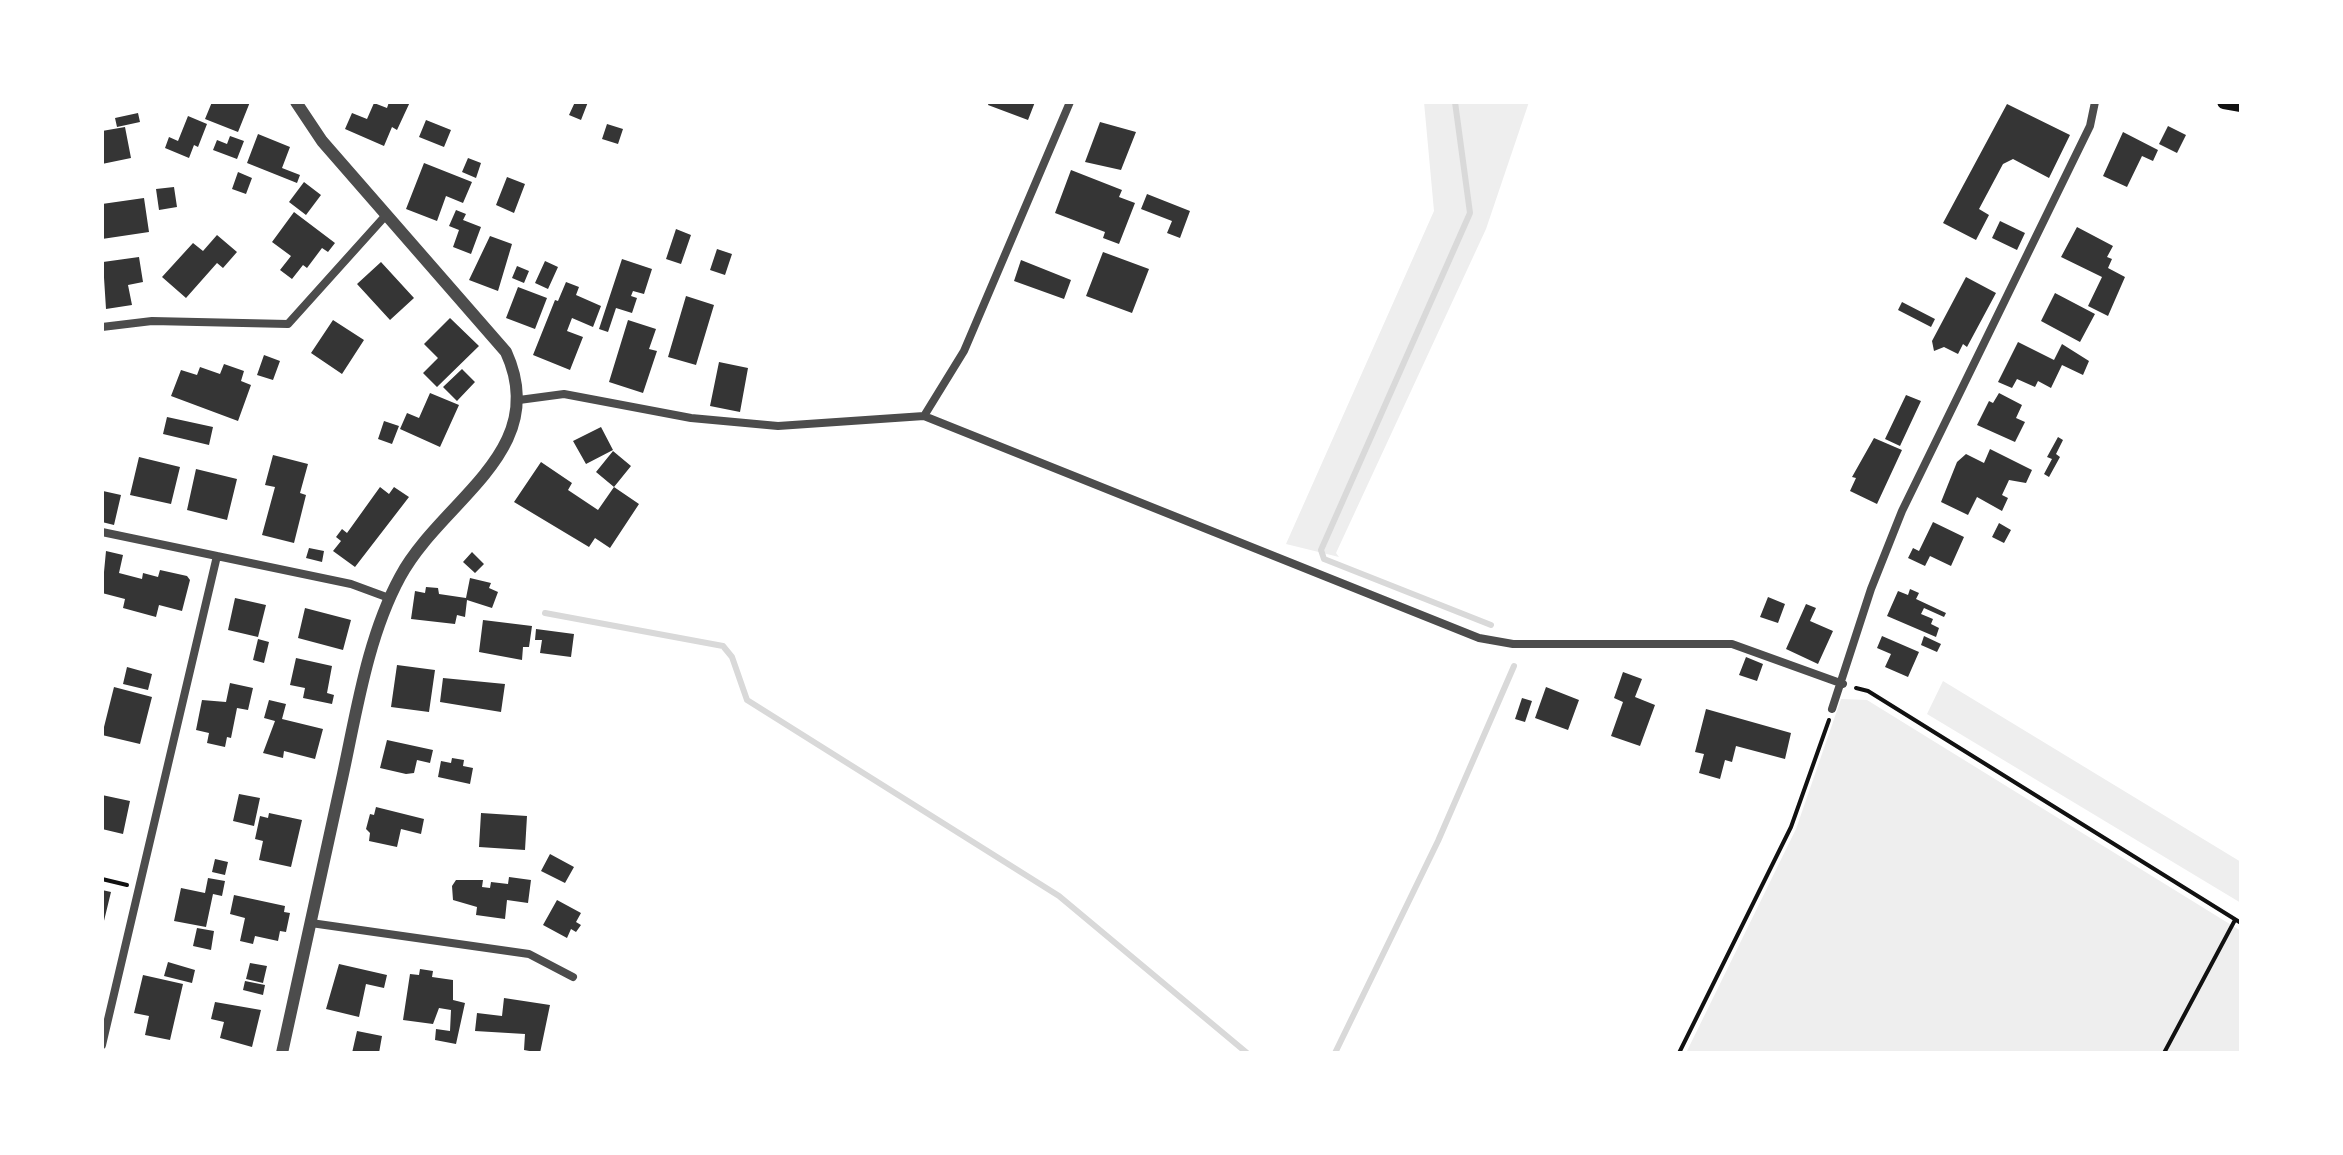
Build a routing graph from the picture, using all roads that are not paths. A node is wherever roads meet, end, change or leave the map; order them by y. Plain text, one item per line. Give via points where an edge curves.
1 (296, 102) edge
2 (1070, 102) edge
3 (2095, 102) edge
4 (2224, 102) edge
5 (2241, 105) edge
6 (387, 214) junction
7 (102, 327) edge
8 (519, 400) junction
9 (924, 416) junction
10 (102, 532) edge
11 (217, 556) junction
12 (389, 598) junction
13 (1843, 684) junction
14 (1832, 709) road end
15 (311, 923) junction
16 (573, 977) dead end
17 (102, 1045) edge
18 (282, 1053) edge

1 - 6 street via 322,141
2 - 9 street via 964,351
3 - 13 street via 2090,126 1902,511 1871,589
4 - 5 main road
6 - 7 street via 288,324 152,321
6 - 8 street via 506,352 516,373
8 - 9 street via 564,394 691,418 778,426
8 - 12 street via 503,451 428,537
9 - 13 street via 1479,638 1513,644 1732,644
10 - 11 street
11 - 12 street via 351,584
11 - 17 street
12 - 15 street via 353,729
13 - 14 street
15 - 16 street via 529,954
15 - 18 street

